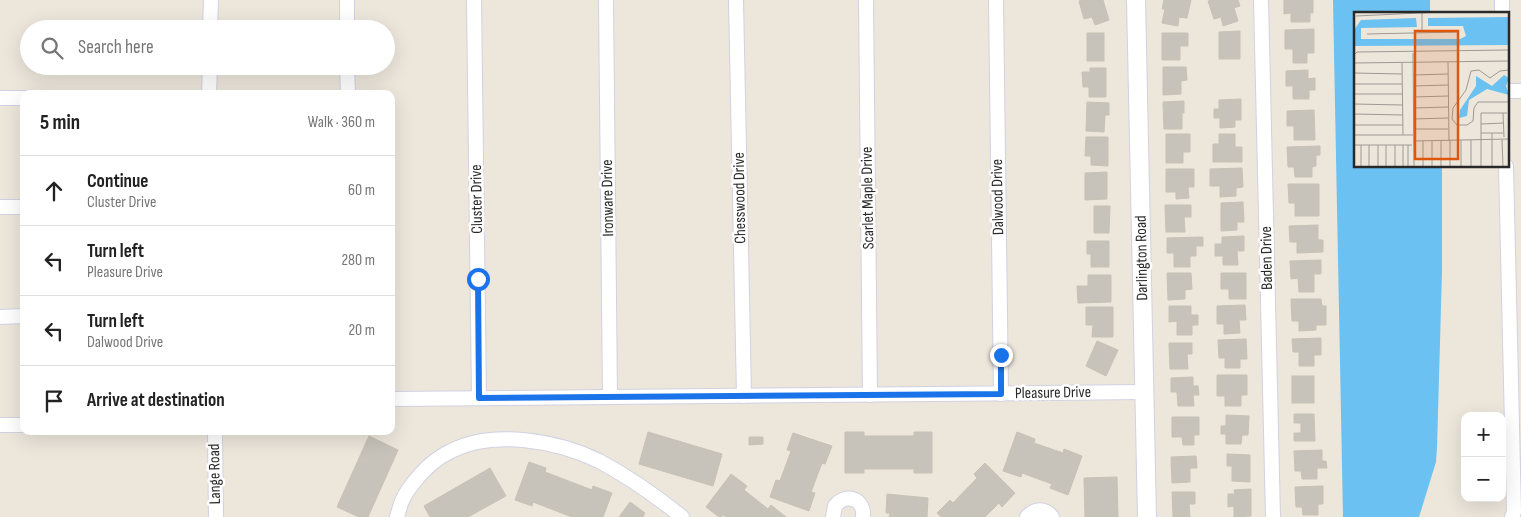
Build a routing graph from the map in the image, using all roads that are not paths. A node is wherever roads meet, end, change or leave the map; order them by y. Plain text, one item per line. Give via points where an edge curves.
1 (211, 0) edge
2 (347, 0) edge
3 (474, 0) edge
4 (606, 0) edge
5 (736, 0) edge
6 (866, 0) edge
7 (996, 0) edge
8 (1136, 0) edge
9 (1261, 0) edge
10 (210, 20) edge
11 (347, 20) edge
12 (210, 75) edge
13 (347, 75) edge
14 (209, 90) edge
15 (348, 90) edge
16 (1521, 90) edge
17 (1508, 91) edge
18 (0, 98) edge
19 (20, 98) edge
20 (1506, 168) edge
21 (0, 207) edge
22 (20, 207) edge
23 (0, 316) edge
24 (20, 316) edge
25 (1144, 392) junction
26 (1001, 394) junction
27 (870, 395) junction
28 (744, 396) junction
29 (610, 397) junction
30 (479, 398) junction
31 (395, 400) edge
32 (0, 425) edge
33 (20, 425) edge
34 (215, 435) edge
35 (216, 517) edge
36 (397, 517) edge
37 (682, 517) edge
38 (833, 517) edge
39 (863, 517) edge
40 (1027, 517) edge
41 (1052, 517) edge
42 (1147, 517) edge
43 (1273, 517) edge
44 (1512, 517) edge

1 - 10 street
2 - 11 street
3 - 30 street, Cluster Drive
4 - 29 street, Ironware Drive
5 - 28 street, Chesswood Drive
6 - 27 street, Scarlet Maple Drive
7 - 26 street, Dalwood Drive
8 - 25 street, Darlington Road
9 - 43 street, Baden Drive
12 - 14 street
13 - 15 street
16 - 17 street
18 - 19 street
20 - 44 street
21 - 22 street
23 - 24 street
25 - 26 street, Pleasure Drive
25 - 42 street, Darlington Road
26 - 27 street, Pleasure Drive
27 - 28 street, Pleasure Drive
28 - 29 street, Pleasure Drive
29 - 30 street, Pleasure Drive
30 - 31 street, Pleasure Drive
32 - 33 street
34 - 35 street, Lange Road
36 - 37 street via 402,499 435,460 469,444 504,440 543,443 598,460
38 - 39 street via 835,506 847,498 860,504
40 - 41 street via 1039,510

